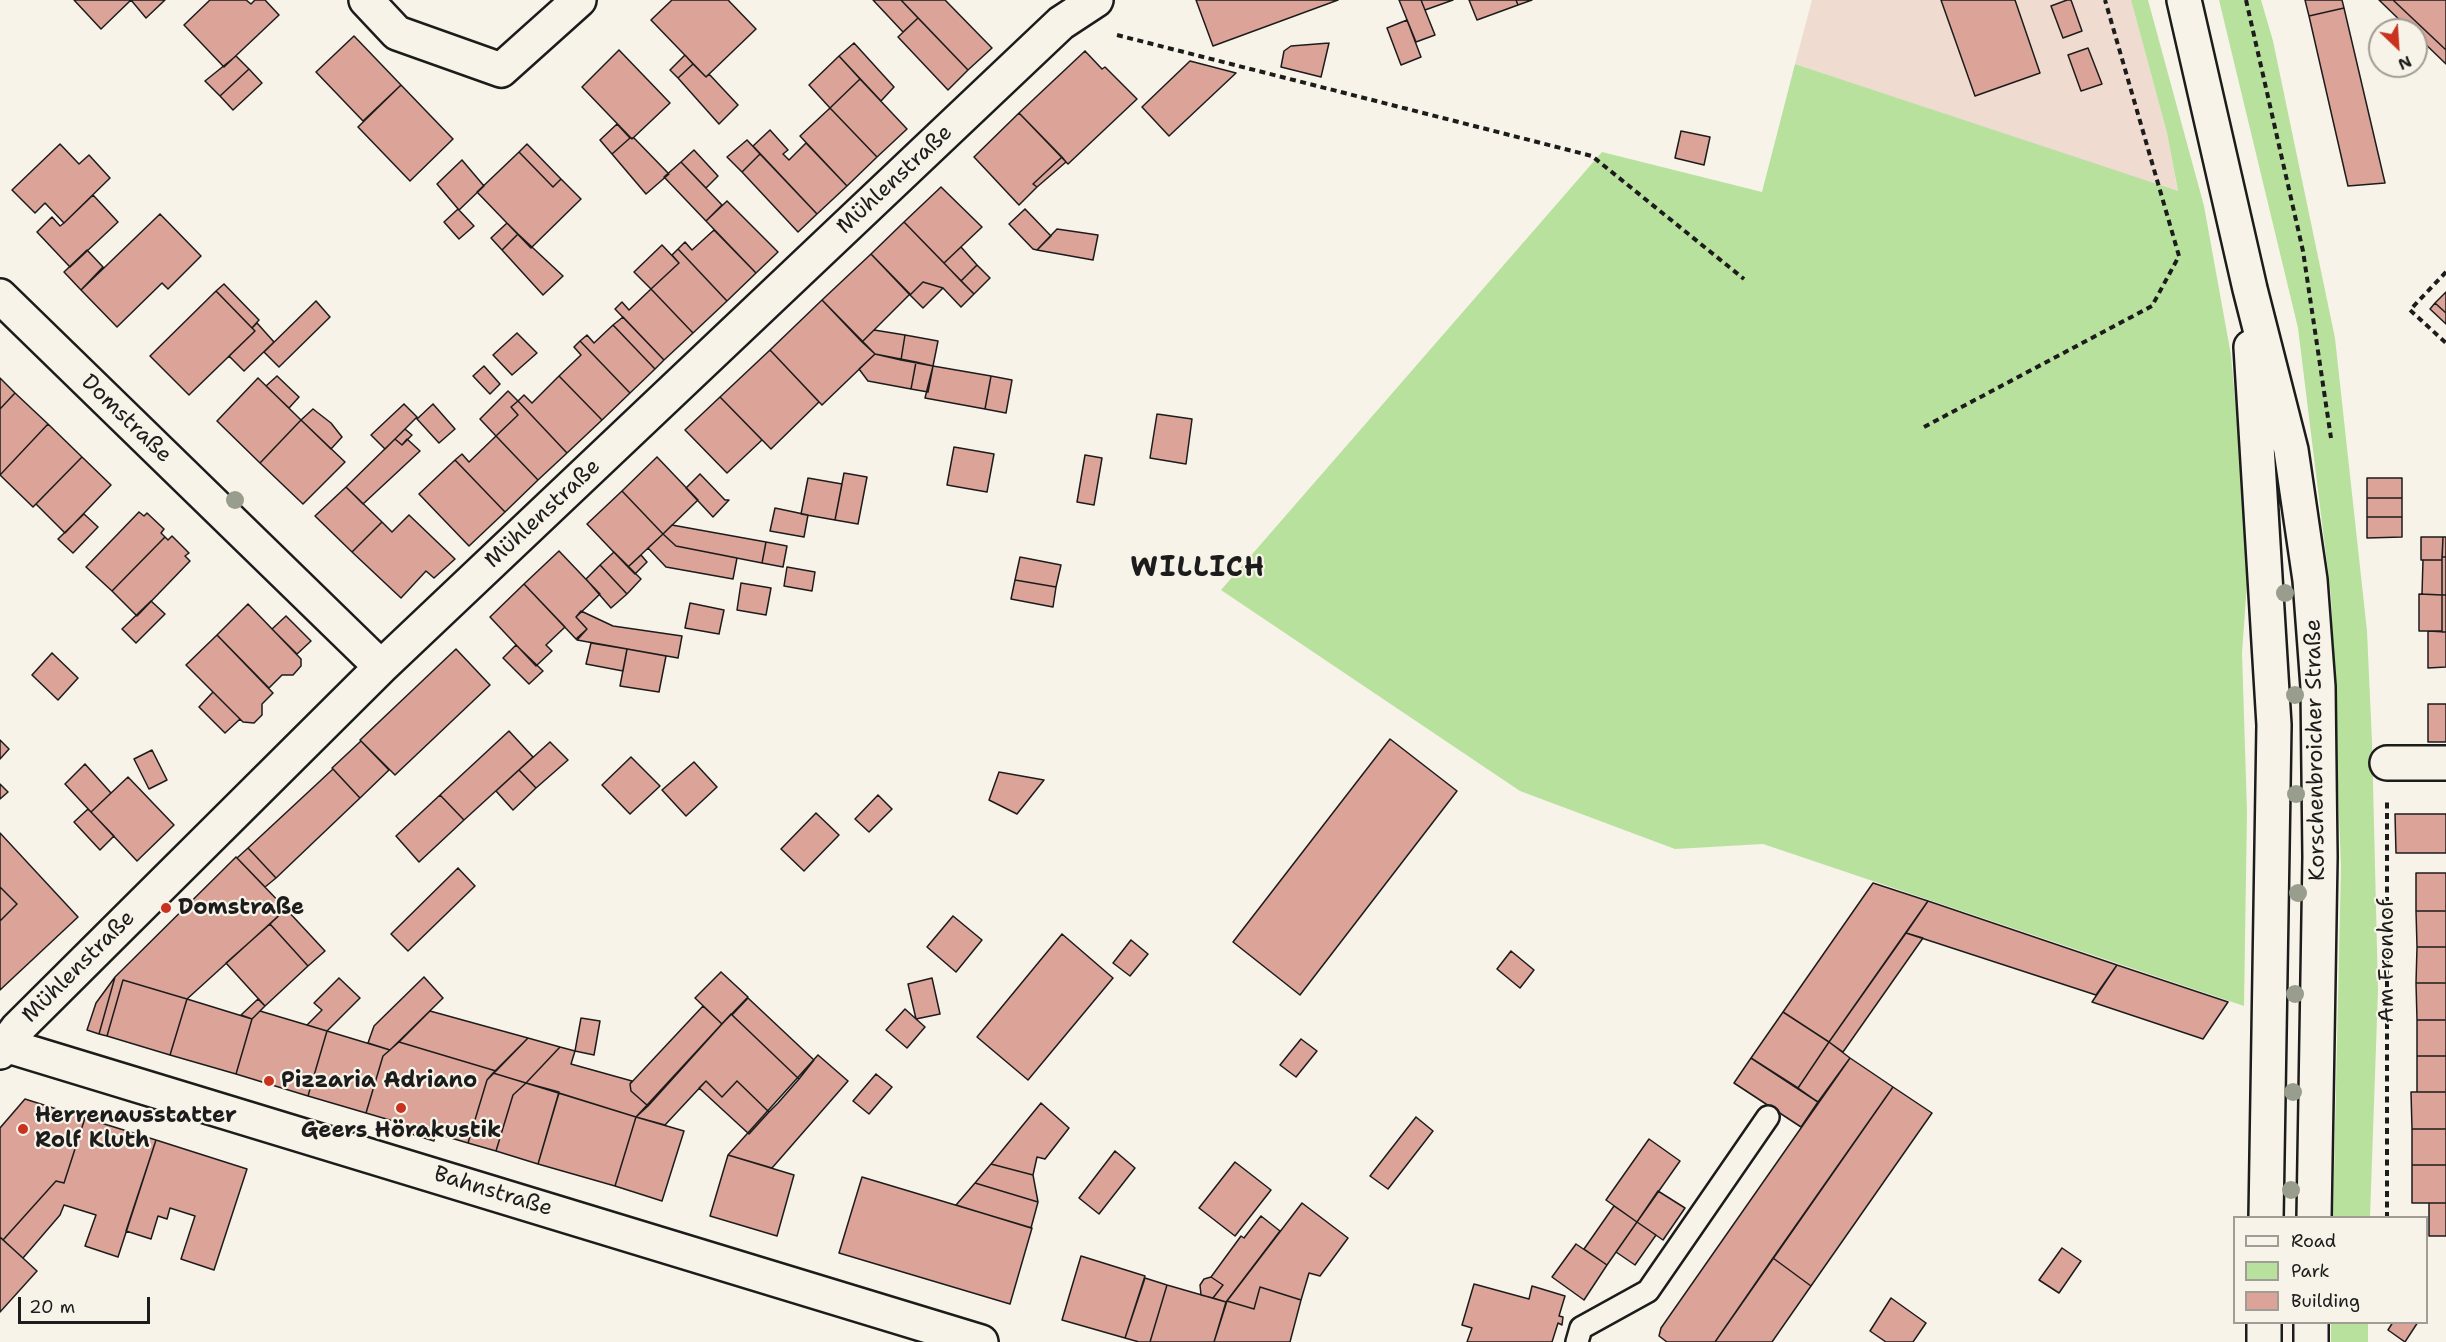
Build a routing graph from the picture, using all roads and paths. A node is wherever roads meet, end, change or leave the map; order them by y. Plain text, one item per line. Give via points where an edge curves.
1 (366, 0) edge
2 (579, 0) edge
3 (1096, 0) edge
4 (2105, 0) edge
5 (2184, 0) edge
6 (1058, 15) edge
7 (2446, 272) edge
8 (1744, 279) dead end
9 (2250, 289) junction
10 (0, 296) edge
11 (2446, 343) edge
12 (1924, 427) dead end
13 (381, 667) junction
14 (2387, 763) joint
15 (2446, 763) edge
16 (2, 1049) edge
17 (1768, 1117) dead end
18 (2266, 1216) edge
19 (2314, 1216) edge
20 (2386, 1216) edge
21 (2264, 1324) edge
22 (2311, 1324) edge
23 (981, 1342) edge
24 (1577, 1342) edge
25 (2264, 1342) edge
26 (2311, 1342) edge

1 - 2 street via 397,33 501,70
3 - 6 street, Mühlenstraße
4 - 12 path via 2179,256 2152,306
5 - 9 street, Korschenbroicher Straße
6 - 8 path via 1592,156
6 - 13 street, Mühlenstraße
7 - 11 path via 2410,310
9 - 18 street, Korschenbroicher Straße via 2274,725
9 - 19 street, Korschenbroicher Straße via 2291,450 2316,653 2320,903
10 - 13 street, Domstraße
13 - 16 street, Mühlenstraße via 26,1020
14 - 15 street
14 - 20 path, Am Fronhof
16 - 23 street, Bahnstraße
17 - 24 lane via 1648,1291 1581,1328
21 - 25 street
22 - 26 street

